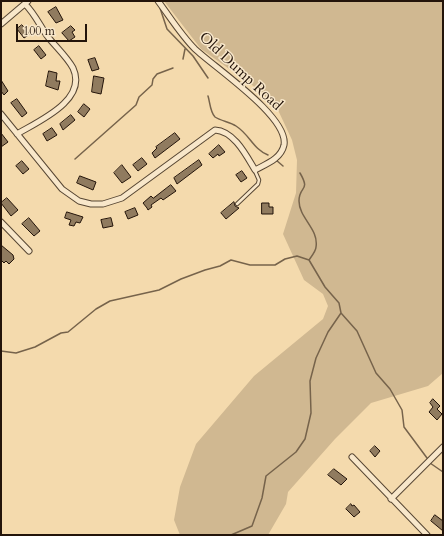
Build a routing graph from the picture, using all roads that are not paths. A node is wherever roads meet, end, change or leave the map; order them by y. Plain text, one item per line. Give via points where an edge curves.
1 (158, 1) edge
2 (26, 2) edge
3 (1, 24) edge
4 (1, 114) edge
5 (17, 134) junction
6 (255, 170) junction
7 (237, 204) dead end
8 (1, 222) edge
9 (29, 251) dead end
10 (443, 447) edge
11 (352, 457) dead end
12 (391, 499) junction
13 (427, 535) edge

1 - 6 street, Old Dump Road via 195,49 263,106 276,121 282,132 284,146 279,155
2 - 3 street
2 - 5 street via 72,66 76,79 74,91 67,101
4 - 5 street
5 - 6 street via 67,194 91,204 103,204 122,198 215,130 230,136
6 - 7 lane via 259,183
8 - 9 street
10 - 12 street
11 - 12 street
12 - 13 street

